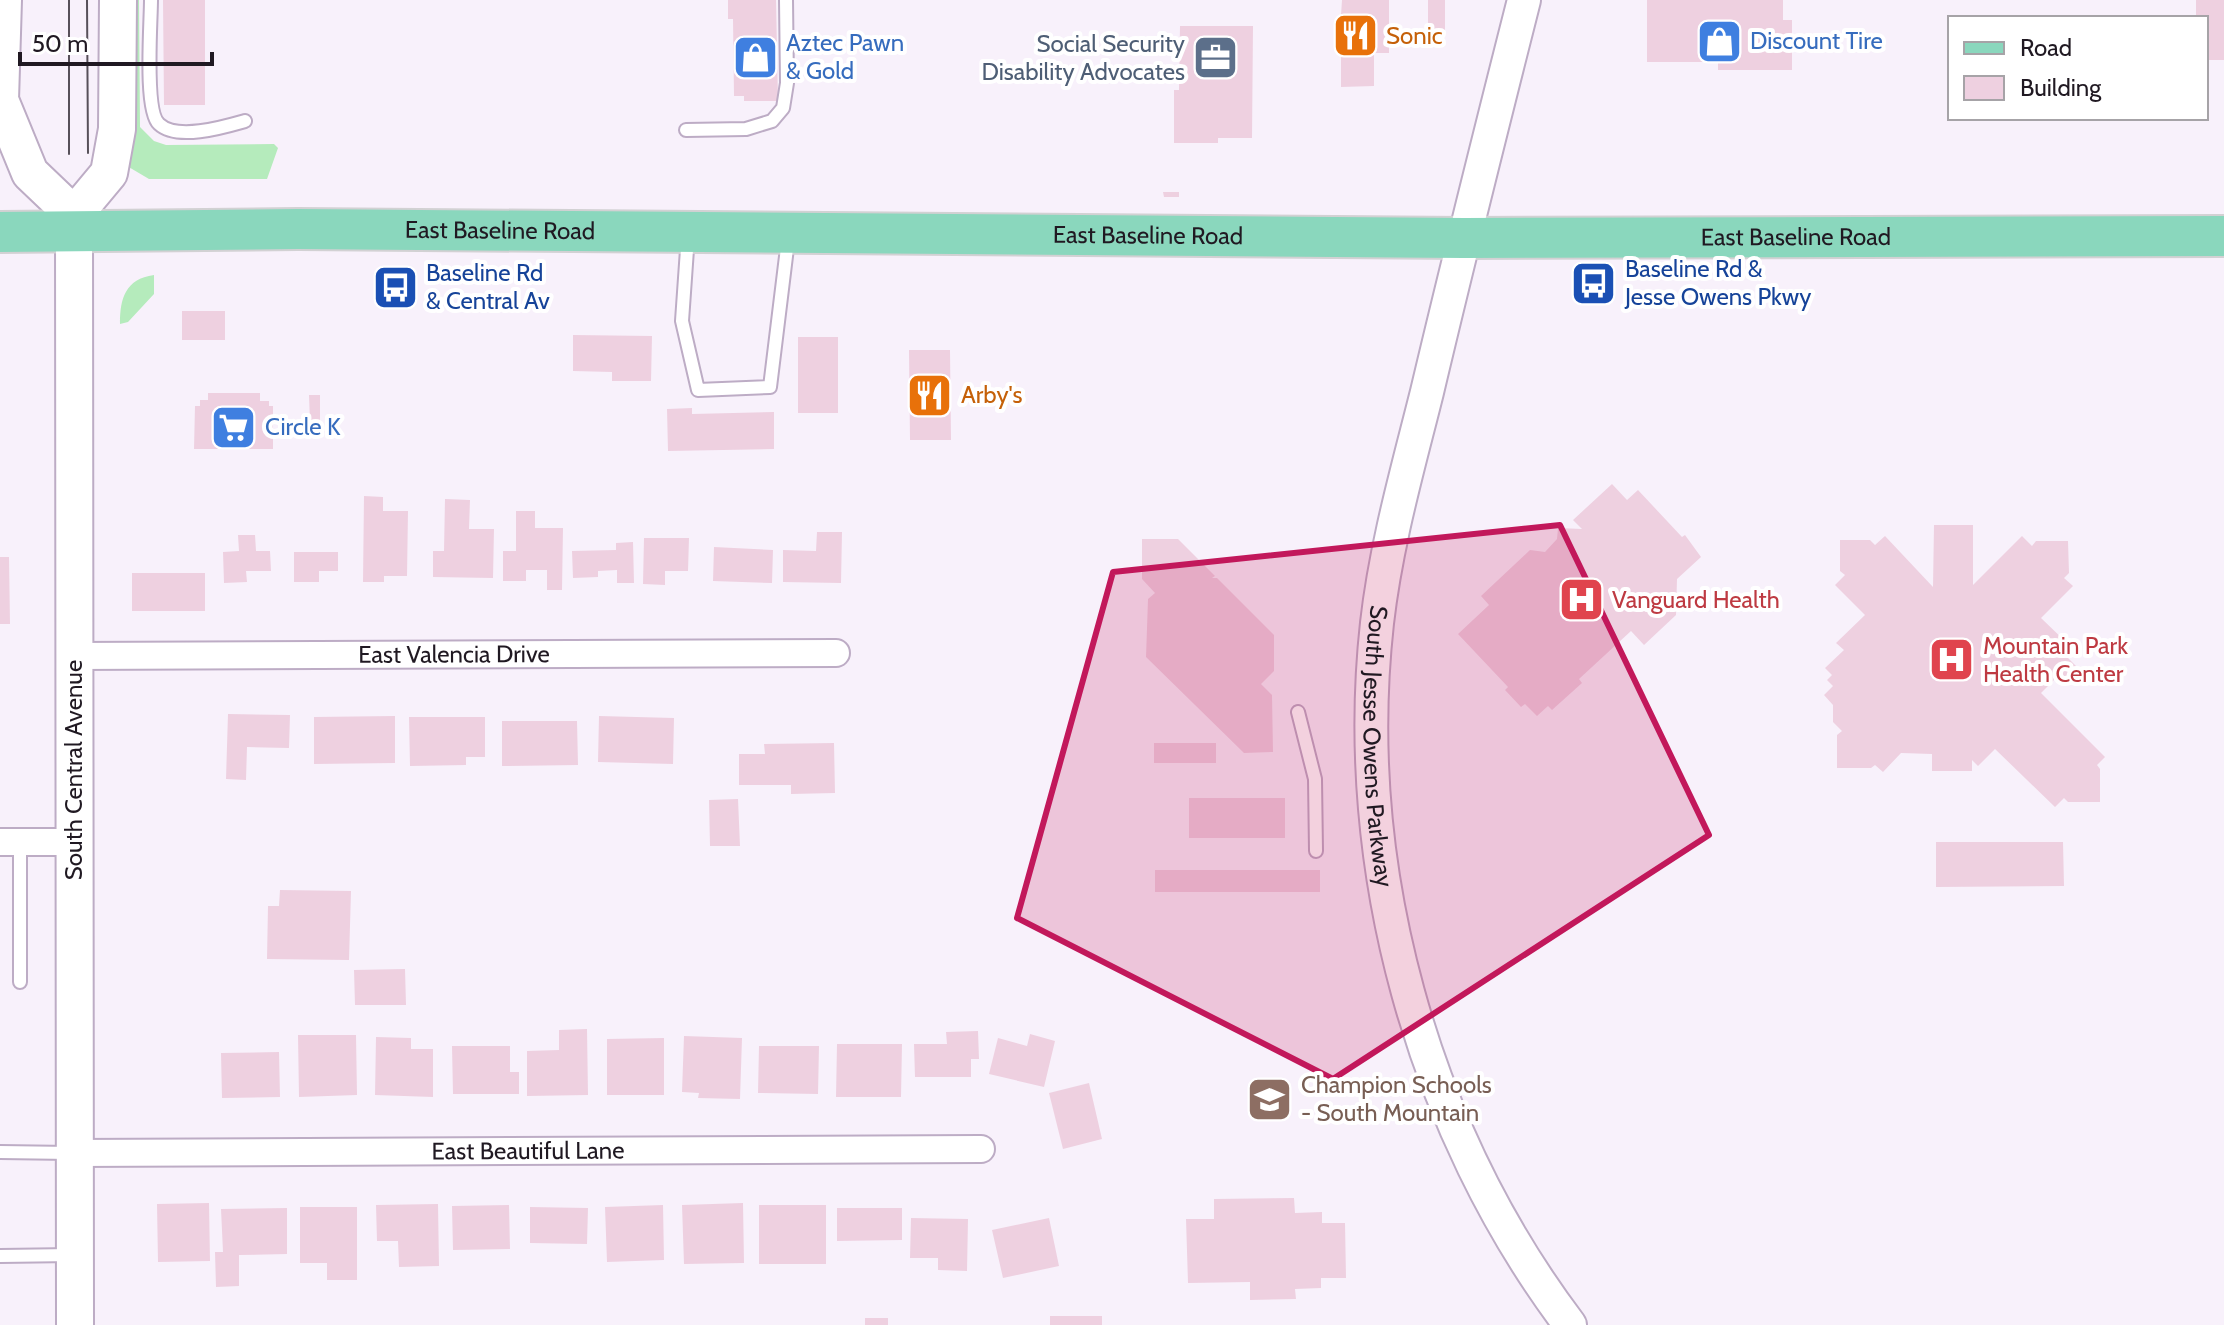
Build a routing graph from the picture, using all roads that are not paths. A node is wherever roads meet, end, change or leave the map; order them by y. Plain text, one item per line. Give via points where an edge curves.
1 (3, 0) edge
2 (118, 0) edge
3 (151, 0) edge
4 (786, 0) edge
5 (1524, 0) edge
6 (245, 121) dead end
7 (686, 130) dead end
8 (74, 223) junction
9 (0, 232) edge
10 (688, 232) junction
11 (789, 233) junction
12 (2224, 236) edge
13 (1464, 238) junction
14 (836, 653) dead end
15 (74, 656) junction
16 (1298, 712) dead end
17 (10, 842) edge
18 (74, 842) junction
19 (1316, 851) dead end
20 (20, 982) dead end
21 (981, 1149) dead end
22 (0, 1152) edge
23 (74, 1153) junction
24 (75, 1255) junction
25 (0, 1256) edge
26 (75, 1325) edge
27 (1570, 1325) edge

1 - 8 main road via 0,100 30,173
2 - 8 main road via 117,129 109,173
3 - 6 lane via 151,105 158,123 166,129 210,131
4 - 7 lane via 783,108 772,121 746,129
5 - 13 street, South Jesse Owens Parkway
8 - 9 main road, East Baseline Road
8 - 10 main road, East Baseline Road
8 - 15 main road, South Central Avenue
10 - 11 main road, East Baseline Road
10 - 11 lane via 682,321 698,390 770,387
11 - 13 main road, East Baseline Road
12 - 13 main road, East Baseline Road
13 - 27 street, South Jesse Owens Parkway via 1384,574 1373,691 1375,796 1403,966 1441,1091 1499,1213
14 - 15 street, East Valencia Drive
15 - 18 main road, South Central Avenue
16 - 19 lane via 1315,779
17 - 18 street
17 - 20 lane
18 - 23 main road, South Central Avenue
21 - 23 street, East Beautiful Lane
22 - 23 lane
23 - 24 main road, South Central Avenue
24 - 25 lane
24 - 26 main road, South Central Avenue

